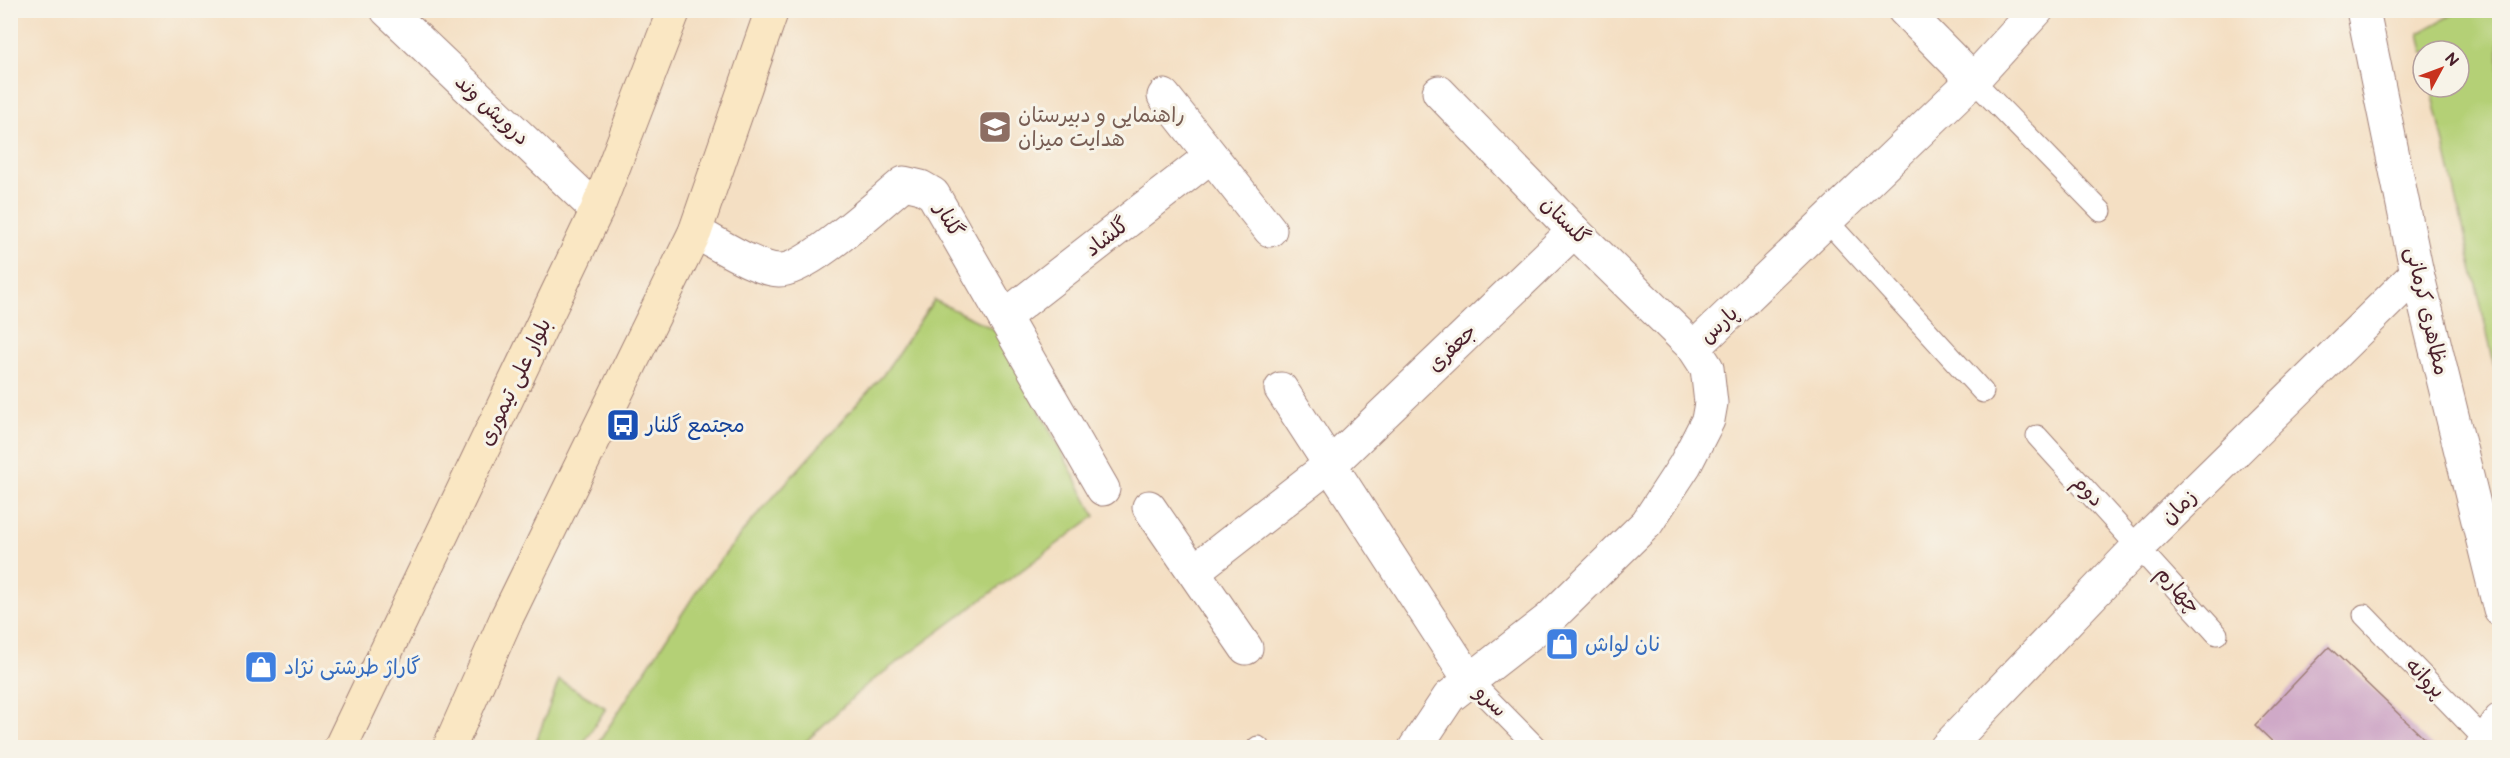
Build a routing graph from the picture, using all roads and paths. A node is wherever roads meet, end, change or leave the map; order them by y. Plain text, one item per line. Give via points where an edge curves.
1 (387, 10) edge
2 (675, 10) edge
3 (772, 10) edge
4 (1904, 10) edge
5 (2037, 10) edge
6 (2363, 10) edge
7 (1973, 80) junction
8 (1439, 92) dead end
9 (1164, 96) dead end
10 (1211, 156) junction
11 (597, 210) junction
12 (2101, 211) dead end
13 (1828, 222) junction
14 (1270, 230) dead end
15 (695, 231) junction
16 (1574, 231) junction
17 (2417, 273) junction
18 (1004, 317) junction
19 (1694, 348) junction
20 (1281, 389) dead end
21 (1983, 392) dead end
22 (2037, 436) dead end
23 (1331, 464) junction
24 (1103, 489) dead end
25 (1149, 507) dead end
26 (2139, 546) junction
27 (1194, 572) junction
28 (2499, 610) edge
29 (2364, 615) dead end
30 (2217, 634) dead end
31 (1246, 648) dead end
32 (1469, 679) junction
33 (2489, 736) edge
34 (340, 747) edge
35 (449, 747) edge
36 (1415, 747) edge
37 (1537, 747) edge
38 (1946, 747) edge

1 - 11 street, درویش‌ وند
2 - 11 main road, بلوار علی تیموری
3 - 15 main road
4 - 7 street
5 - 7 street, پارس
6 - 17 street, مظاهری کرمانی
7 - 12 lane
7 - 13 street, پارس
8 - 16 street, گلستان
9 - 10 street
10 - 14 street
10 - 18 street, گلشاد
11 - 34 main road, بلوار علی تیموری
13 - 19 street, پارس
13 - 21 lane
15 - 18 street, گلنار via 764,267 781,270 804,263 904,183 921,187 933,194
15 - 35 main road via 506,619
16 - 19 street, گلستان
16 - 23 street, جعفری
17 - 26 street, زمان
17 - 28 street, مظاهری کرمانی
18 - 24 street, گلنار
19 - 32 street, پارس via 1707,368 1711,404 1708,420 1647,523 1558,611
20 - 23 street
22 - 26 lane, دوم
23 - 27 street, جعفری
23 - 32 street
25 - 27 street
26 - 30 lane, چهارم
26 - 38 street, زمان
27 - 31 street
29 - 33 lane, پروانه
32 - 36 street, پارس via 1449,697
32 - 37 lane, سرو

